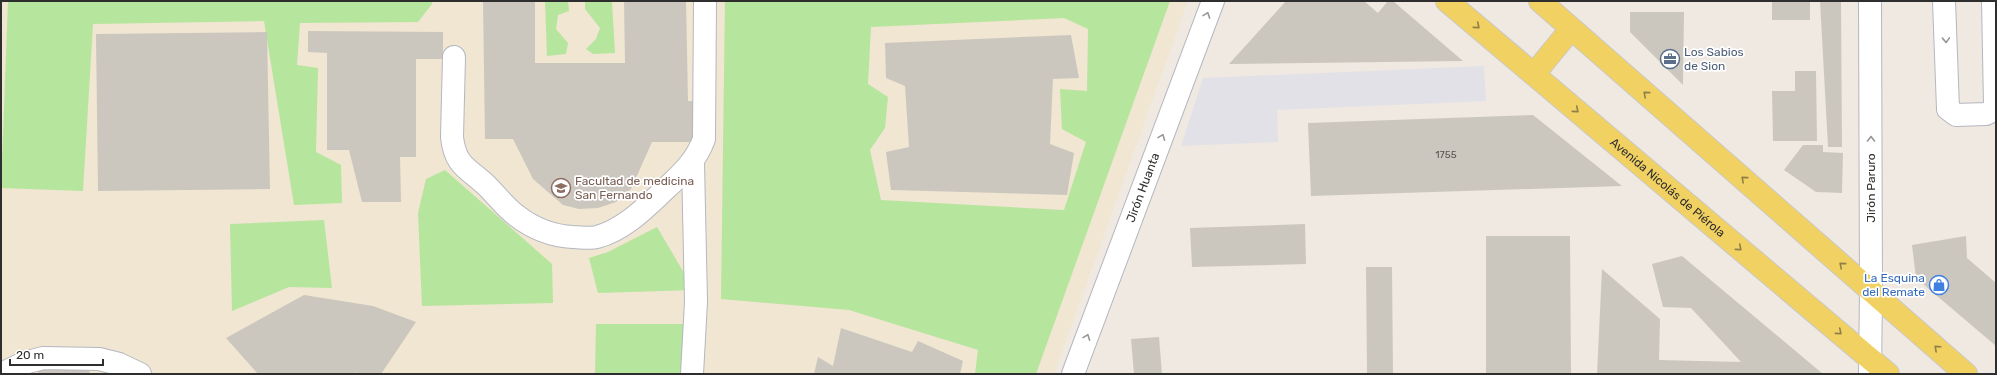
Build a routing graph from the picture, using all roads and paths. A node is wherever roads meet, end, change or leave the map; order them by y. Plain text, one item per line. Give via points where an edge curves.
1 (705, 1) edge
2 (1213, 1) edge
3 (1447, 1) edge
4 (1540, 1) edge
5 (1870, 1) edge
6 (1944, 1) edge
7 (1992, 1) edge
8 (1571, 29) junction
9 (454, 57) dead end
10 (1534, 74) junction
11 (692, 163) junction
12 (1871, 290) junction
13 (1870, 367) edge
14 (1, 374) edge
15 (140, 374) edge
16 (692, 374) edge
17 (1073, 374) edge
18 (1888, 374) edge
19 (1966, 374) edge

1 - 11 street via 704,139
17 -> 2 street, Jirón Huanta
3 -> 10 main road, Avenida Nicolás de Piérola
4 - 8 main road
12 -> 5 street, Jirón Paruro
6 -> 7 street via 1948,109 1956,115 1986,114 1992,111 1994,105
8 - 10 main road
12 -> 8 main road
9 - 11 street via 452,137 453,149 458,160 516,216 538,230 557,236 596,237 638,215
10 -> 13 main road, Avenida Nicolás de Piérola
11 - 16 street via 696,302
12 - 13 street, Jirón Paruro
19 -> 12 main road
13 - 18 main road, Avenida Nicolás de Piérola
14 - 15 street via 24,362 43,358 99,359 119,364

